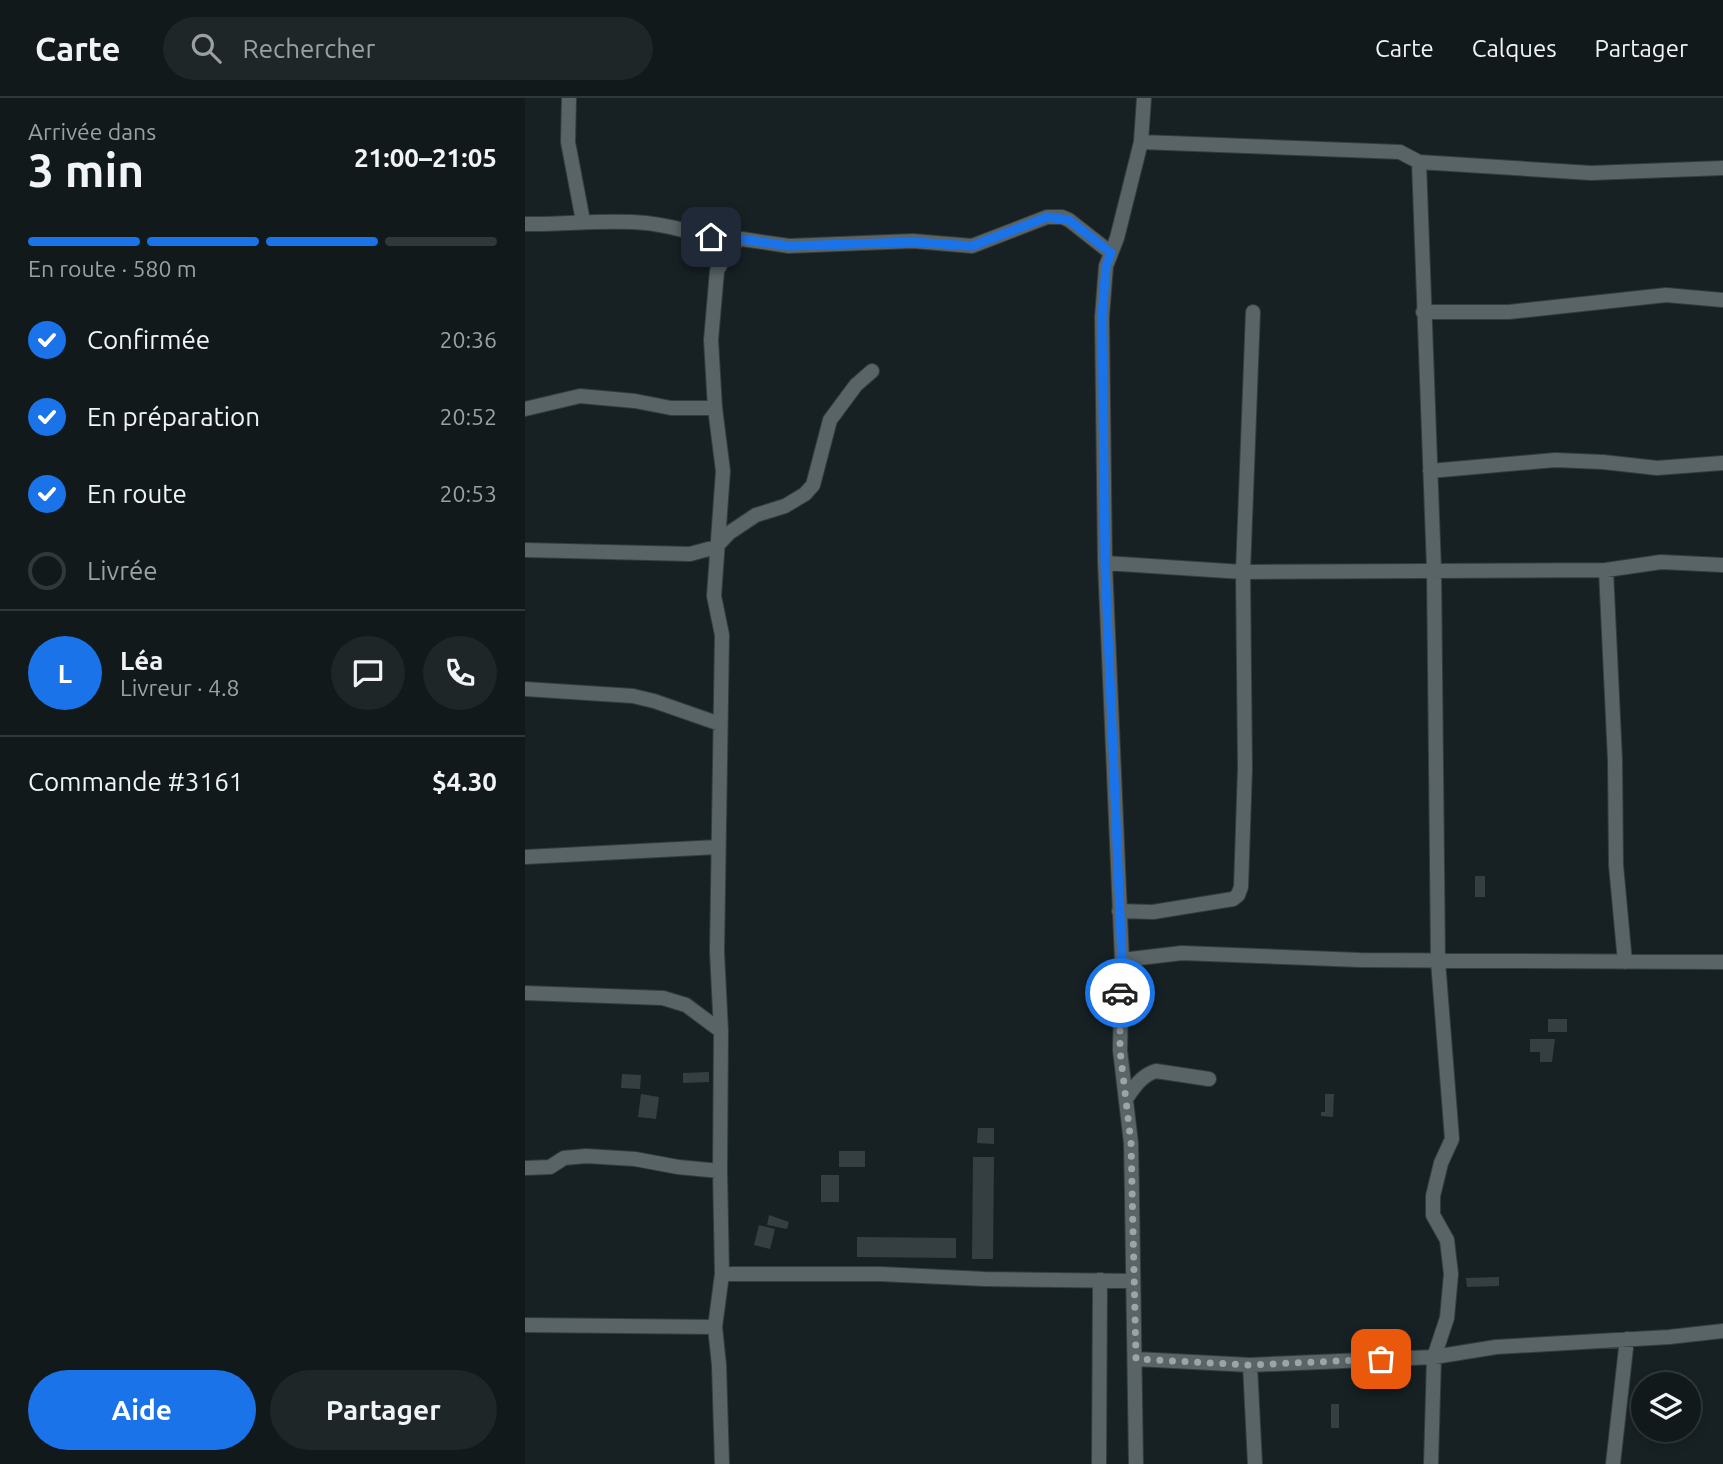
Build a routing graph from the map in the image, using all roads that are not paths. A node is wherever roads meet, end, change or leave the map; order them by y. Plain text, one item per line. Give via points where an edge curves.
1 (569, 98) edge
2 (1144, 98) edge
3 (1141, 142) junction
4 (1419, 162) junction
5 (1723, 167) edge
6 (583, 221) junction
7 (525, 224) edge
8 (732, 242) junction
9 (1111, 253) junction
10 (1723, 300) edge
11 (1254, 312) dead end
12 (1423, 312) junction
13 (872, 371) dead end
14 (715, 408) junction
15 (525, 409) edge
16 (1723, 463) edge
17 (1430, 471) junction
18 (716, 547) junction
19 (525, 550) edge
20 (1105, 564) junction
21 (1723, 565) edge
22 (1434, 569) junction
23 (1606, 570) junction
24 (1243, 572) junction
25 (525, 689) edge
26 (720, 724) junction
27 (718, 847) junction
28 (525, 857) edge
29 (1119, 911) junction
30 (1122, 960) junction
31 (1438, 961) junction
32 (1625, 962) junction
33 (1723, 962) edge
34 (525, 993) edge
35 (721, 1031) junction
36 (1209, 1079) dead end
37 (1125, 1099) junction
38 (525, 1168) edge
39 (720, 1171) junction
40 (722, 1274) junction
41 (1100, 1280) junction
42 (1133, 1281) junction
43 (525, 1325) edge
44 (715, 1327) junction
45 (1723, 1331) edge
46 (1627, 1339) junction
47 (1434, 1357) junction
48 (1136, 1359) junction
49 (1250, 1365) junction
50 (722, 1464) edge
51 (1099, 1464) edge
52 (1136, 1464) edge
53 (1255, 1464) edge
54 (1431, 1464) edge
55 (1613, 1464) edge

1 - 6 street via 568,142
2 - 3 street
3 - 4 street via 1400,152
3 - 9 street
4 - 5 street via 1591,173
4 - 12 street
6 - 7 street
6 - 8 street via 647,223
8 - 9 street via 972,246 1047,217 1062,217
8 - 14 street via 717,271 711,340
9 - 20 street via 1102,317
10 - 12 street via 1666,295 1509,312
11 - 24 street
12 - 17 street
13 - 18 street via 831,420 813,485 785,506 756,515
14 - 15 street via 671,408 580,396
14 - 18 street via 723,471
16 - 17 street via 1657,468 1555,460
17 - 22 street
18 - 19 street via 690,554
18 - 26 street via 714,596 722,635
20 - 24 street
20 - 29 street
21 - 23 street via 1661,562
22 - 23 street
22 - 24 street
22 - 31 street
23 - 32 street via 1616,864
24 - 29 street via 1241,887 1233,899 1153,912
25 - 26 street via 633,696
26 - 27 street
27 - 28 street
27 - 35 street
29 - 30 street
30 - 31 street via 1182,953
30 - 37 street via 1120,1050
31 - 32 street
31 - 47 street via 1453,1139 1433,1196 1433,1215 1447,1240 1451,1274 1447,1318
32 - 33 street
34 - 35 street via 663,998 686,1005
35 - 39 street
36 - 37 street via 1156,1071 1142,1078
37 - 42 street via 1131,1143
38 - 39 street via 550,1167 564,1158 586,1156
39 - 40 street
40 - 41 street
40 - 44 street
41 - 42 street
41 - 51 street
42 - 48 street
43 - 44 street
44 - 50 street
45 - 46 street
46 - 47 street via 1496,1347
46 - 55 street
47 - 49 street
47 - 54 street
48 - 49 street
48 - 52 street
49 - 53 street

